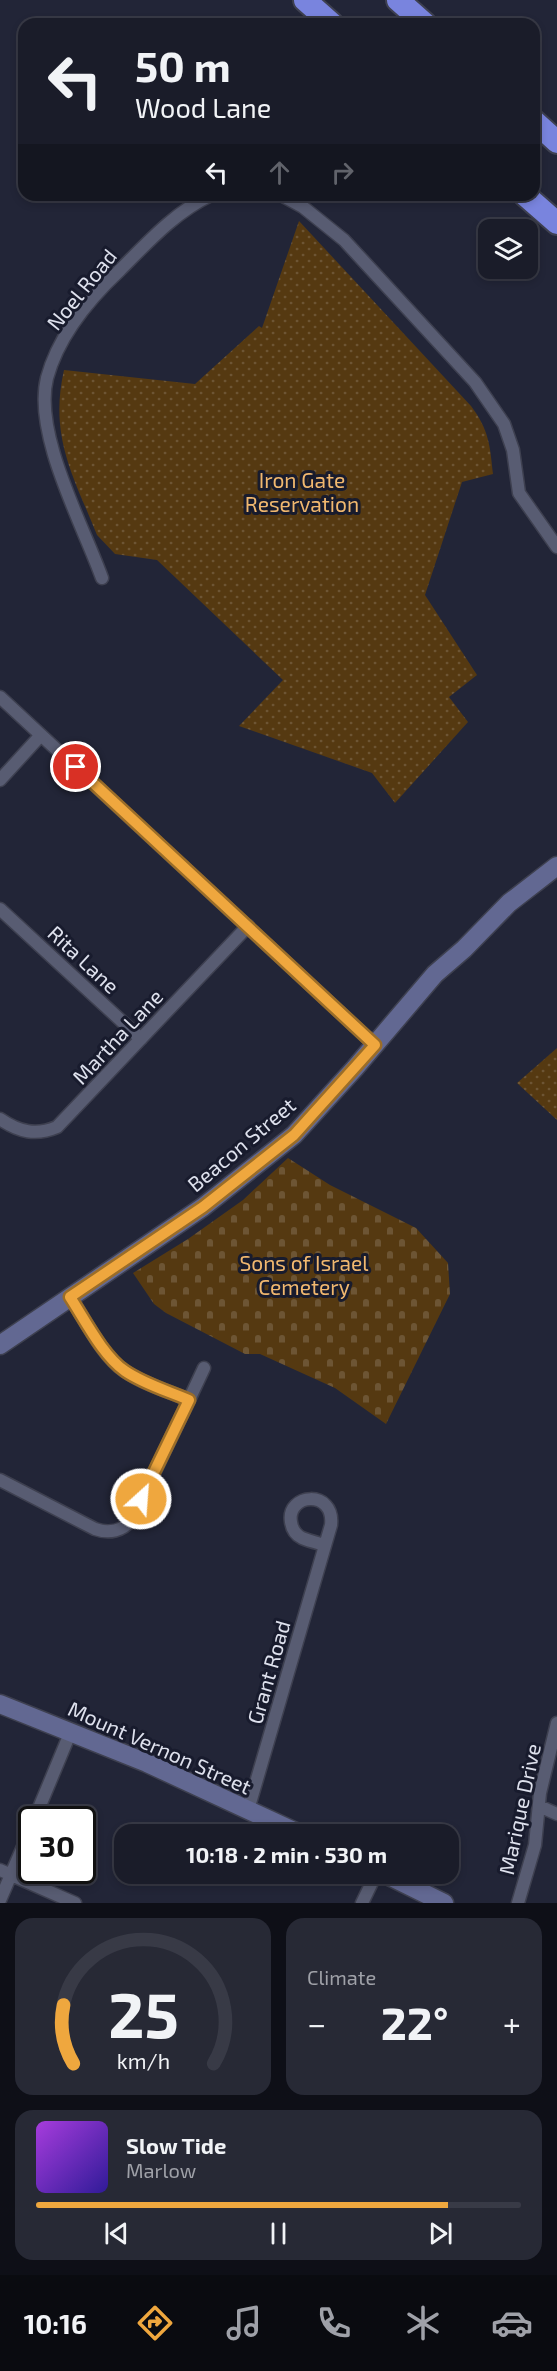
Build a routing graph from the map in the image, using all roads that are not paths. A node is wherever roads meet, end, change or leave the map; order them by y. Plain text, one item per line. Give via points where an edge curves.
1 (305, 0) edge
2 (398, 0) edge
3 (325, 18) edge
4 (418, 18) edge
5 (540, 127) edge
6 (557, 142) edge
7 (197, 201) edge
8 (292, 201) edge
9 (532, 201) edge
10 (557, 223) edge
11 (557, 547) edge
12 (102, 578) dead end
13 (0, 697) edge
14 (41, 735) junction
15 (0, 780) edge
16 (557, 866) edge
17 (0, 909) edge
18 (248, 926) junction
19 (141, 1039) junction
20 (375, 1045) junction
21 (0, 1119) edge
22 (70, 1297) junction
23 (3, 1339) edge
24 (204, 1368) dead end
25 (189, 1400) junction
26 (0, 1480) edge
27 (325, 1545) dead end
28 (0, 1704) edge
29 (557, 1723) edge
30 (71, 1731) junction
31 (40, 1806) edge
32 (539, 1806) junction
33 (248, 1810) junction
34 (557, 1814) edge
35 (278, 1824) edge
36 (18, 1851) edge
37 (6, 1872) edge
38 (371, 1884) edge
39 (405, 1884) edge
40 (0, 1900) edge
41 (75, 1903) edge
42 (362, 1903) edge
43 (444, 1903) edge
44 (518, 1903) edge

1 - 3 highway
2 - 4 highway
5 - 6 highway
7 - 12 street, Noel Road via 109,280 60,344 47,380 45,418 55,460
8 - 11 street via 344,240 476,382 504,424 513,450 519,493
9 - 10 highway
13 - 14 street
14 - 15 street
14 - 18 street
16 - 20 main road, Beacon Street via 509,903 435,974
17 - 19 street, Rita Lane
18 - 19 street, Martha Lane
18 - 20 street
19 - 21 street, Martha Lane via 57,1127 34,1134
20 - 22 main road, Beacon Street via 294,1135 203,1207
22 - 23 main road, Beacon Street
22 - 25 street via 118,1366
24 - 25 street
25 - 26 street via 132,1519 120,1529 95,1529
27 - 33 street, Grant Road
28 - 30 main road, Mount Vernon Street
29 - 32 street, Marique Drive
30 - 31 street
30 - 33 main road, Mount Vernon Street
32 - 34 street
32 - 44 street, Marique Drive via 535,1845
33 - 35 main road, Mount Vernon Street
36 - 37 street
37 - 40 street
37 - 41 street
38 - 42 street
39 - 43 main road

